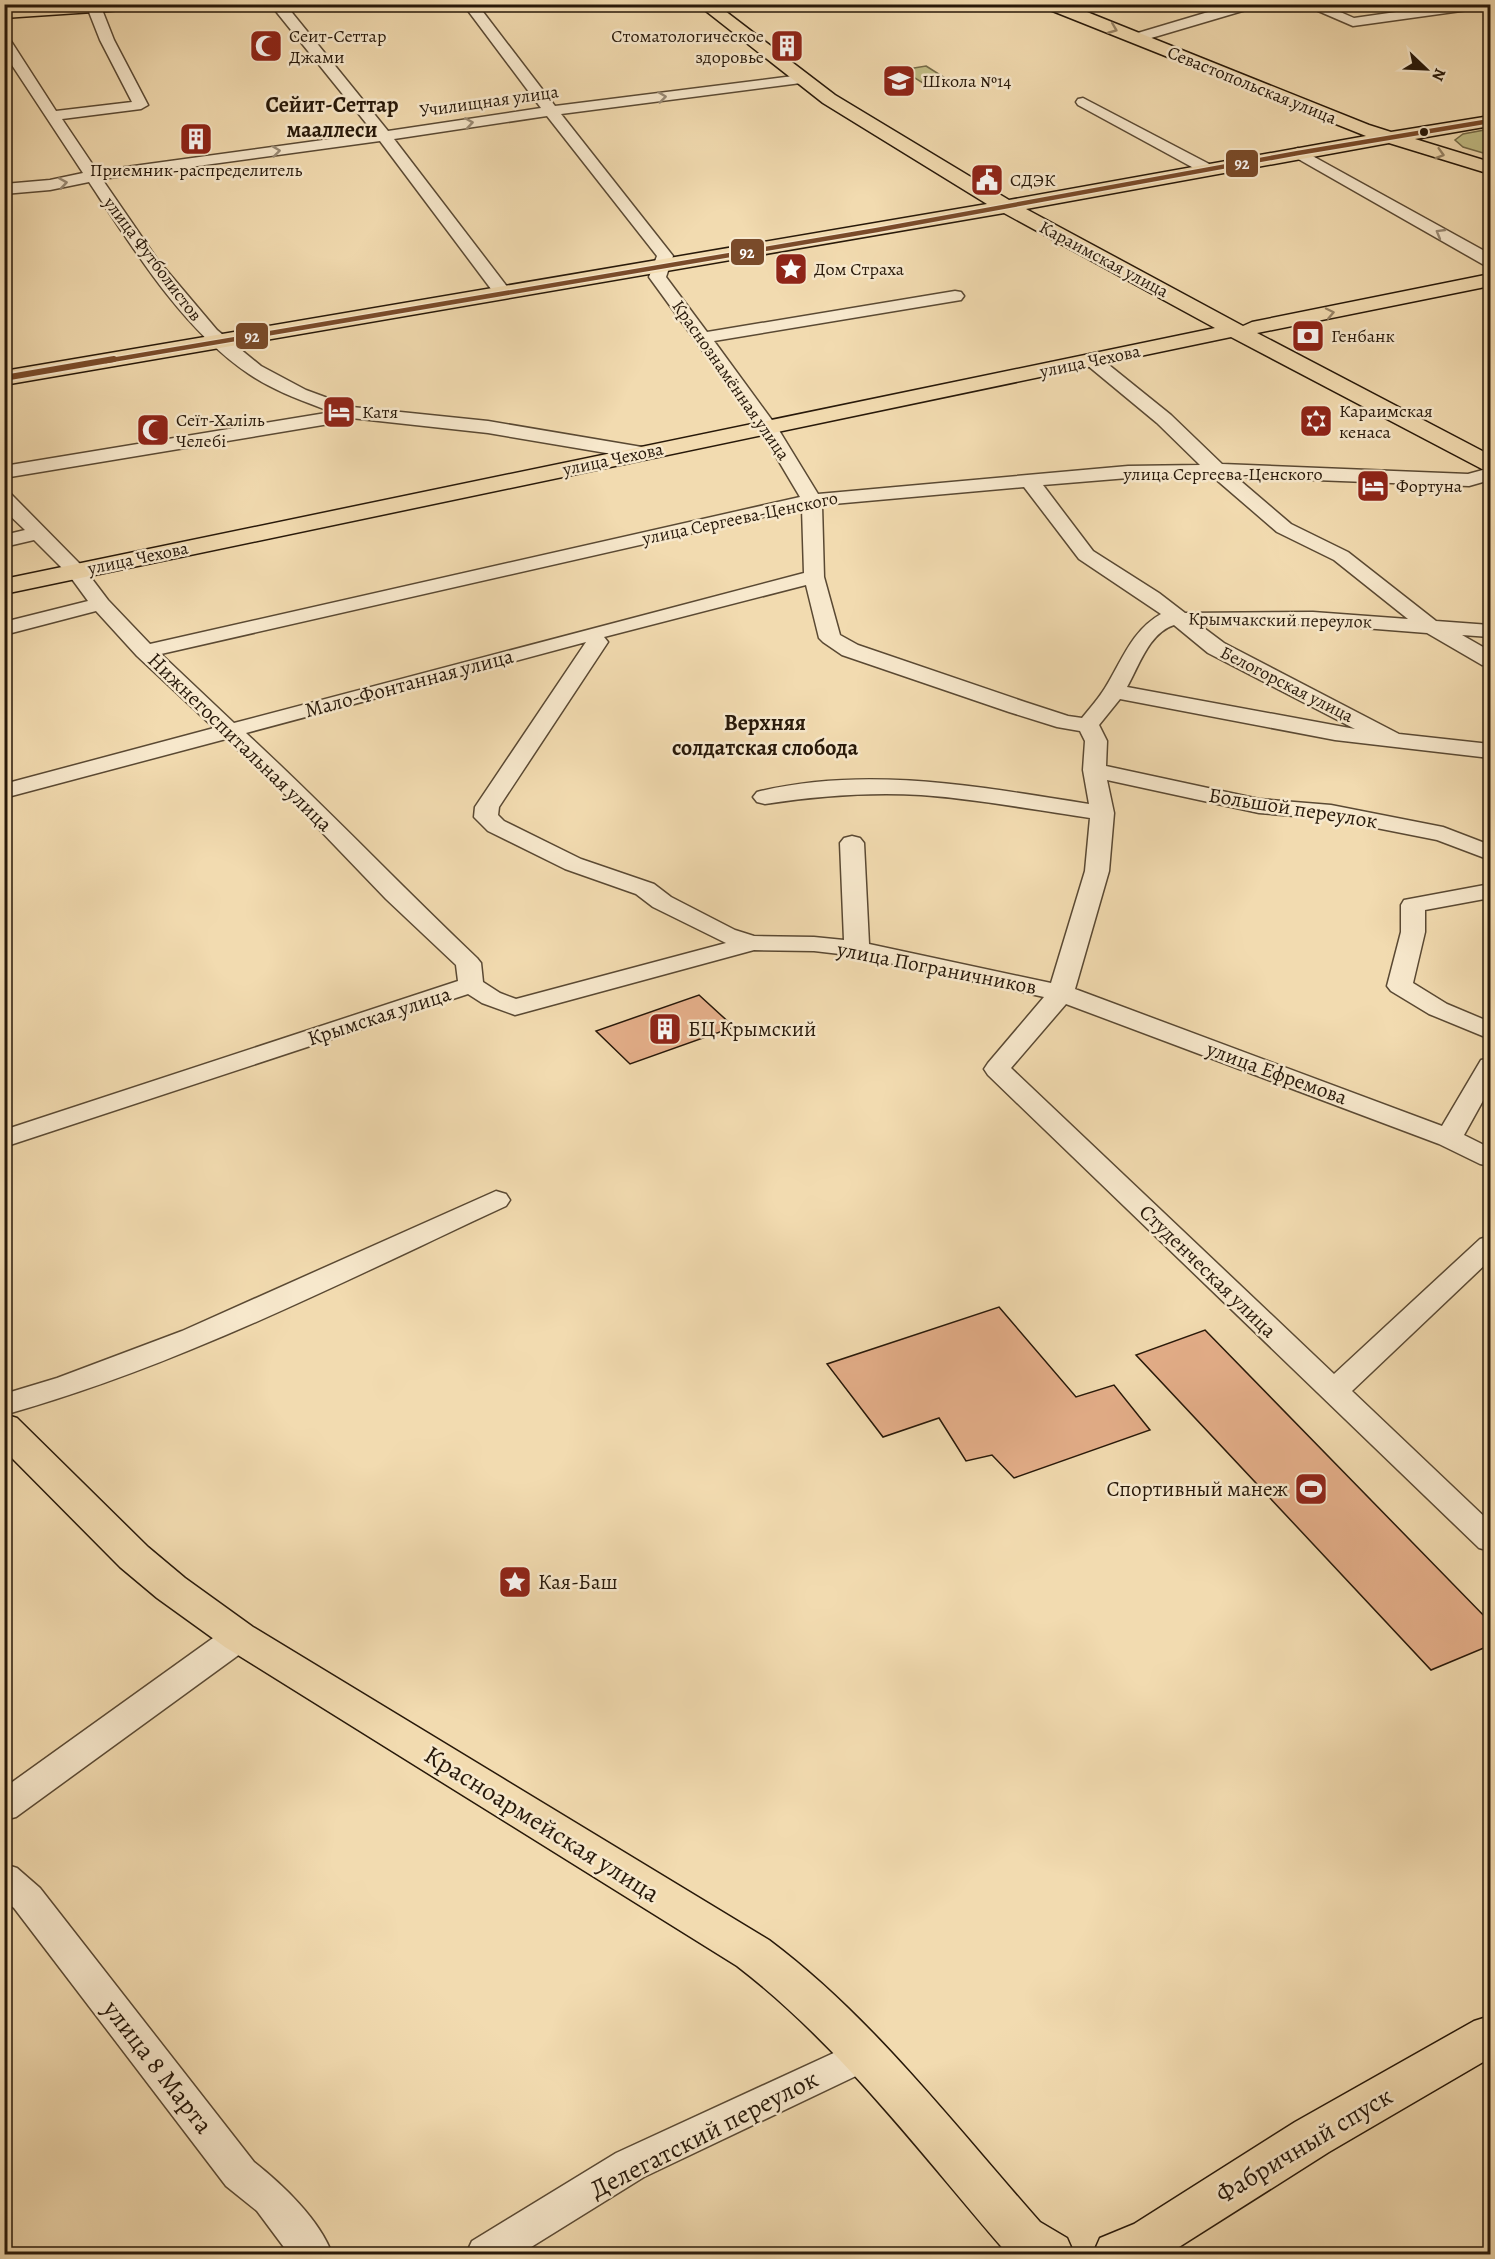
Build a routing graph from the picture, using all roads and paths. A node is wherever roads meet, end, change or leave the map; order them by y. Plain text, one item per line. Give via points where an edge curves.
1 (138, 4) edge
2 (277, 4) edge
3 (470, 4) edge
4 (705, 4) edge
5 (1051, 4) edge
6 (1251, 4) edge
7 (1309, 4) edge
8 (1487, 4) edge
9 (94, 7) junction
10 (4, 13) edge
11 (1136, 38) junction
12 (4, 41) edge
13 (24, 73) junction
14 (4, 75) edge
15 (801, 79) junction
16 (1083, 102) dead end
17 (551, 111) junction
18 (51, 116) junction
19 (1491, 121) edge
20 (384, 136) junction
21 (1390, 138) junction
22 (1298, 153) junction
23 (1491, 168) edge
24 (1207, 169) junction
25 (92, 177) junction
26 (4, 189) edge
27 (1007, 206) junction
28 (1491, 261) edge
29 (661, 266) junction
30 (1491, 280) edge
31 (502, 293) junction
32 (955, 296) dead end
33 (1252, 328) dead end
34 (1223, 333) dead end
35 (702, 338) junction
36 (221, 341) junction
37 (1093, 361) junction
38 (4, 378) edge
39 (349, 412) junction
40 (768, 427) junction
41 (642, 453) junction
42 (1491, 464) edge
43 (1217, 470) junction
44 (4, 472) edge
45 (1491, 474) edge
46 (1029, 480) junction
47 (4, 498) edge
48 (812, 500) junction
49 (39, 533) junction
50 (4, 541) edge
51 (76, 571) junction
52 (814, 577) junction
53 (4, 587) edge
54 (101, 604) junction
55 (1181, 618) junction
56 (1429, 626) junction
57 (4, 629) edge
58 (1491, 631) edge
59 (591, 634) junction
60 (145, 651) junction
61 (1491, 660) edge
62 (1114, 691) junction
63 (1088, 725) junction
64 (229, 731) junction
65 (1392, 739) junction
66 (1491, 751) edge
67 (1094, 770) junction
68 (4, 790) edge
69 (765, 797) dead end
70 (1102, 813) junction
71 (852, 843) dead end
72 (1491, 853) edge
73 (1491, 891) edge
74 (753, 943) junction
75 (858, 949) junction
76 (471, 985) junction
77 (1061, 993) junction
78 (1491, 1031) edge
79 (1491, 1066) edge
80 (1449, 1137) junction
81 (4, 1139) edge
82 (1491, 1158) edge
83 (496, 1200) dead end
84 (1491, 1245) edge
85 (1333, 1392) junction
86 (4, 1405) edge
87 (4, 1427) edge
88 (1491, 1540) edge
89 (239, 1637) junction
90 (4, 1807) edge
91 (4, 1878) edge
92 (1491, 2035) edge
93 (864, 2055) junction
94 (312, 2254) edge
95 (486, 2254) edge
96 (1050, 2254) edge
97 (1117, 2254) edge

1 - 9 main road
2 - 20 street
3 - 17 street, Краснознамённая улица
4 - 15 main road, Караимская улица
5 -> 11 main road, Севастопольская улица
6 - 11 street
7 - 8 street via 1353,22
9 - 10 main road
9 - 18 street via 141,105
11 - 21 main road, Севастопольская улица
12 - 13 street, улица Футболистов
13 - 14 street
13 - 18 street, улица Футболистов
17 -> 15 street, Училищная улица
15 - 27 main road, Караимская улица
16 - 24 street
20 -> 17 street, Училищная улица
17 - 29 street, Краснознамённая улица via 665,256
18 - 25 street, улица Футболистов
19 - 21 main road
25 -> 20 street, Училищная улица
20 - 31 street
21 - 22 main road
21 -> 23 main road, Севастопольская улица
22 - 24 main road
28 -> 22 street
24 - 27 main road
26 -> 25 street, Училищная улица
25 - 36 street, улица Футболистов via 151,262
27 - 29 main road
27 - 42 main road, Караимская улица
29 - 31 main road
29 - 35 street, Краснознамённая улица via 657,277
33 -> 30 main road
31 - 36 main road
32 - 35 street
34 - 37 main road, улица Чехова
35 - 40 street, Краснознамённая улица
36 - 38 main road
36 - 39 street, улица Футболистов via 266,376
37 - 40 main road, улица Чехова
37 - 43 street via 1164,419
39 - 41 street, улица Футболистов via 488,427
39 - 44 street
40 - 41 main road, улица Чехова
40 - 48 street, Краснознамённая улица
41 - 51 main road, улица Чехова
43 - 45 street, улица Сергеева-Ценского via 1469,480
43 - 46 street, улица Сергеева-Ценского
43 - 56 street via 1284,528 1341,556
46 - 48 street, улица Сергеева-Ценского
46 - 55 street, Белогорская улица via 1086,555
47 - 49 street, Нижнегоспитальная улица
48 - 52 street, Краснознамённая улица
48 - 60 street, улица Сергеева-Ценского
49 - 50 street
49 - 51 street, Нижнегоспитальная улица
51 - 53 main road, улица Чехова
51 - 54 street, Нижнегоспитальная улица
52 - 59 street, Мало-Фонтанная улица
52 - 63 street, Краснознамённая улица via 830,638 850,650 1026,710
54 - 57 street
54 - 60 street, Нижнегоспитальная улица
55 - 56 street, Крымчакский переулок via 1313,618
55 - 62 street, Крымчакский переулок via 1150,630
55 - 65 street, Белогорская улица via 1216,648
56 - 58 street, Крымчакский переулок
56 - 61 street
59 - 64 street, Мало-Фонтанная улица
59 - 74 street, улица Пограничников via 597,642 486,807 486,817 496,826 573,864 645,889 696,921
60 - 64 street, Нижнегоспитальная улица
62 - 63 street, Крымчакский переулок
62 - 65 street via 1335,733
63 - 67 street via 1096,741
64 - 68 street, Мало-Фонтанная улица
64 - 76 street, Нижнегоспитальная улица via 468,963
65 - 66 street
67 - 70 street
67 - 72 street, Большой переулок via 1259,806 1331,812 1443,834
69 - 70 street via 802,791 893,787 956,791
70 - 77 street via 1097,871
71 - 75 street
73 - 78 street via 1413,905 1413,932 1400,986 1438,1009
74 - 75 street, улица Пограничников
74 - 76 street, Крымская улица via 515,1007
75 - 77 street, улица Пограничников
76 - 81 street, Крымская улица
77 - 80 street, улица Ефремова
77 - 85 street, Студенческая улица via 997,1069
79 - 80 street
80 - 82 street, улица Ефремова
83 - 86 street via 210,1329 92,1378
84 - 85 street
85 - 88 street, Студенческая улица
87 - 89 main road, Красноармейская улица via 134,1557
89 - 90 street
89 - 93 main road, Красноармейская улица via 753,1953 795,1985
91 - 94 street, улица 8 Марта via 27,1898 240,2174 271,2199
92 - 97 main road, Фабричный спуск via 1312,2137 1151,2239
93 - 95 street, Делегатский переулок via 630,2165
93 - 96 main road, Красноармейская улица via 1023,2237

